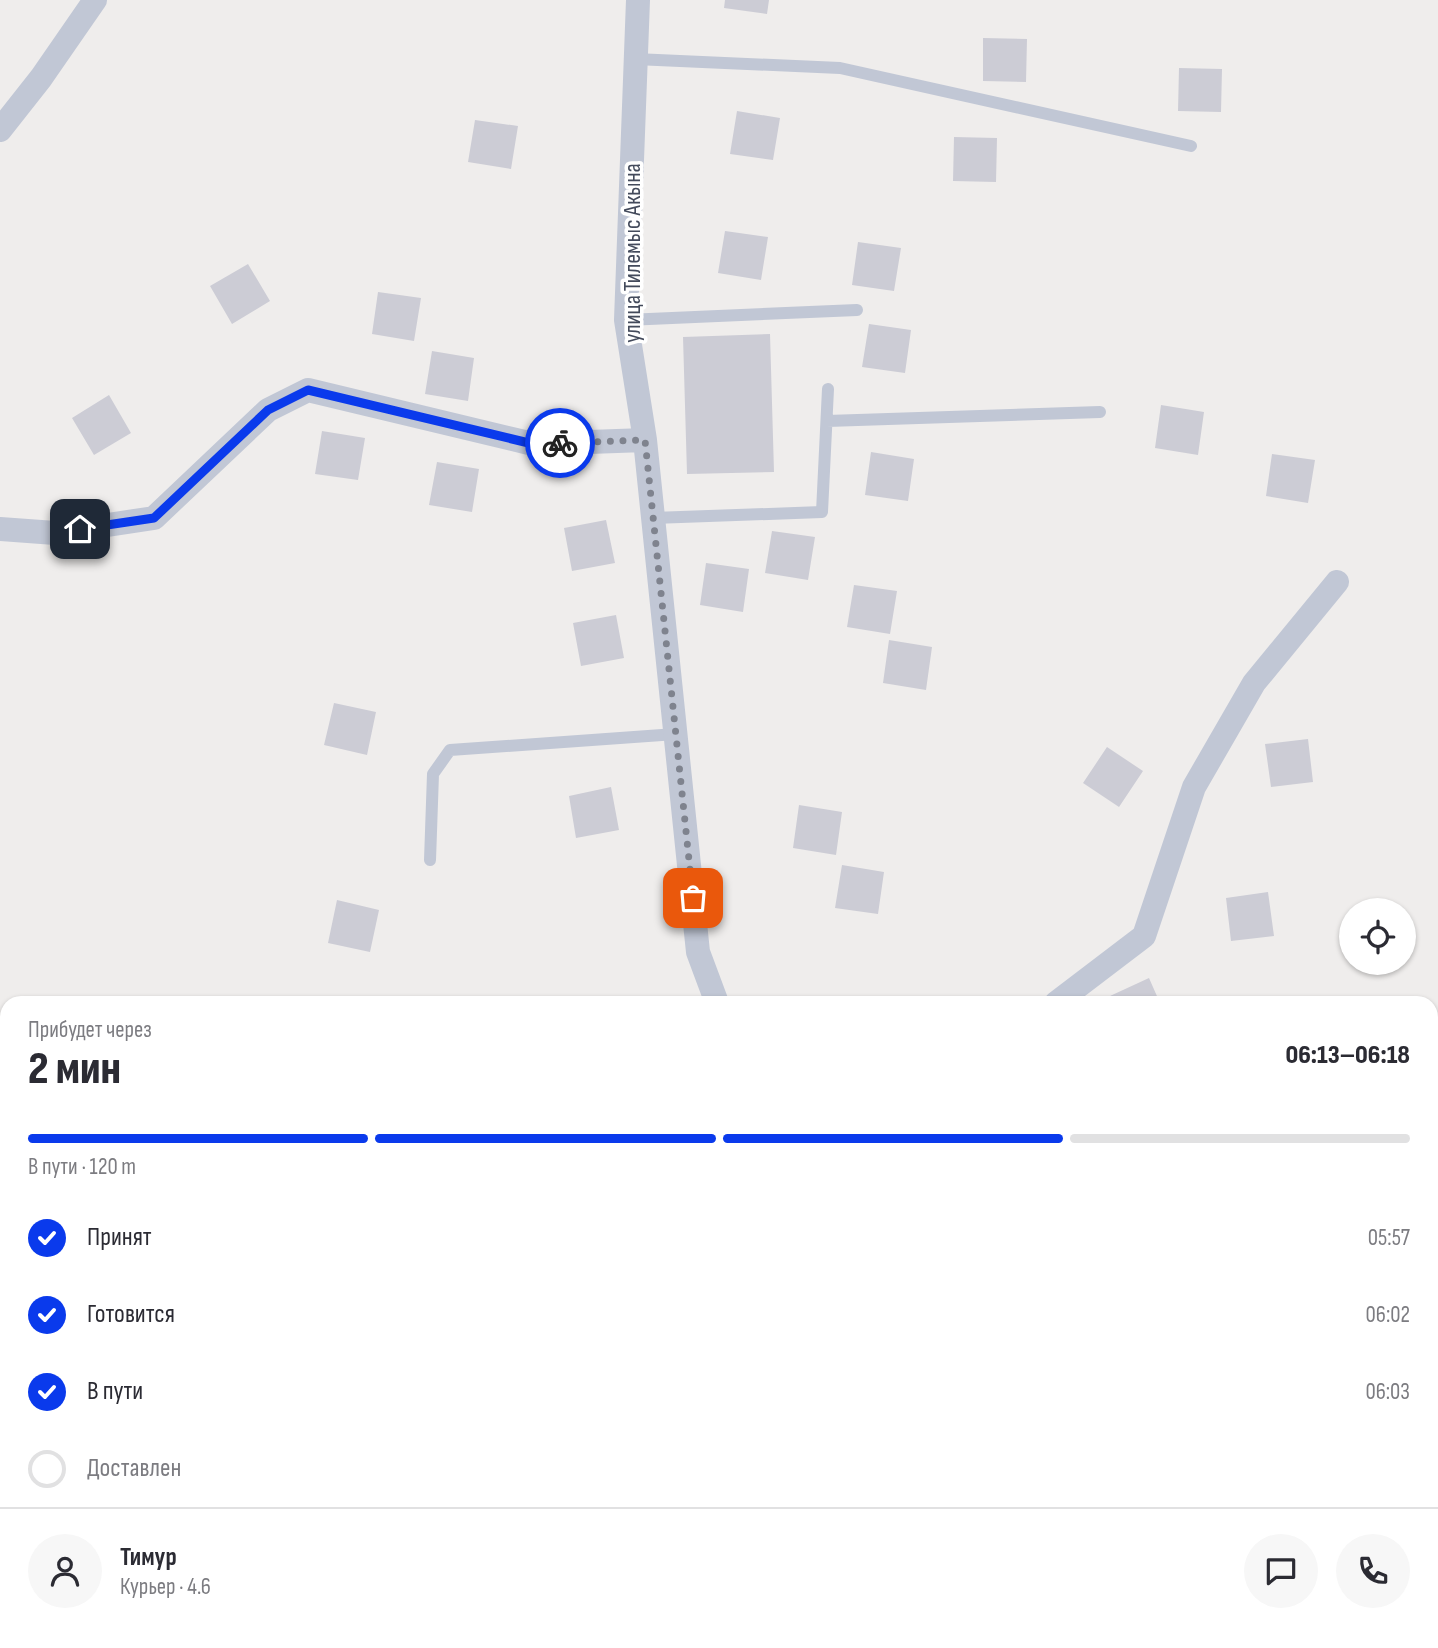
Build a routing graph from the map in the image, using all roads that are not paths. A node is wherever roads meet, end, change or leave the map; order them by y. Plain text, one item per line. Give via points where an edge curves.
1 (95, 0) edge
2 (638, 0) edge
3 (635, 59) junction
4 (0, 130) edge
5 (1191, 146) dead end
6 (857, 310) dead end
7 (626, 320) junction
8 (828, 389) dead end
9 (1100, 412) dead end
10 (827, 421) junction
11 (645, 440) junction
12 (653, 518) junction
13 (0, 529) edge
14 (1337, 582) dead end
15 (676, 734) junction
16 (430, 860) dead end
17 (714, 996) edge
18 (1065, 996) edge

1 - 4 street
2 - 3 street, улица Тилемыс Акына
3 - 5 lane via 840,68
3 - 7 street, улица Тилемыс Акына
6 - 7 lane
7 - 11 street, улица Тилемыс Акына
8 - 10 lane
9 - 10 lane
10 - 12 lane via 822,512
11 - 12 street, улица Тилемыс Акына
11 - 13 street via 533,444 308,390 268,410 154,518 55,533
12 - 15 street, улица Тилемыс Акына
14 - 18 street via 1254,683 1194,787 1144,936
15 - 16 lane via 450,750 433,774
15 - 17 street, улица Тилемыс Акына via 698,952

